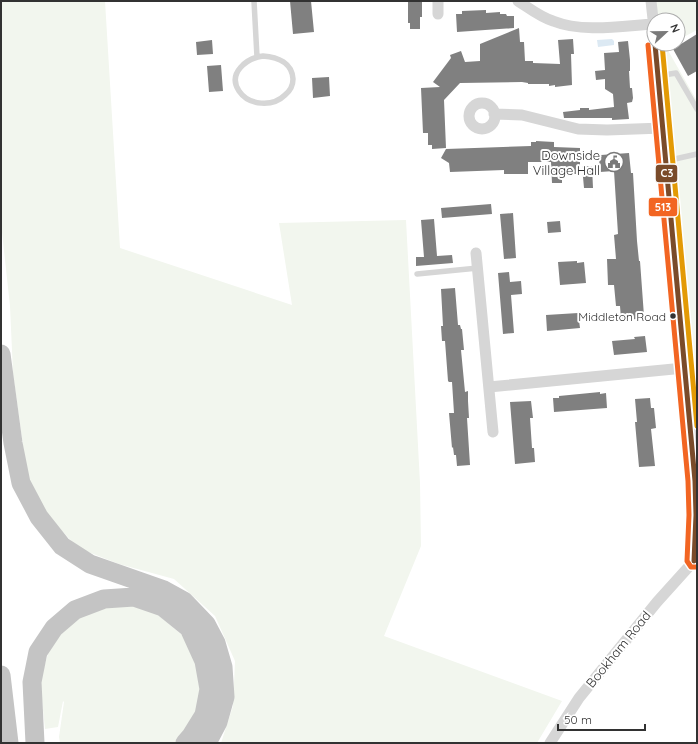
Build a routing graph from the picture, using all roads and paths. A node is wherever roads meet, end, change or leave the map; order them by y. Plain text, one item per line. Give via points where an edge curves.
1 (254, 1) edge
2 (438, 1) edge
3 (518, 1) edge
4 (652, 1) edge
5 (653, 12) edge
6 (438, 14) dead end
7 (646, 24) edge
8 (656, 52) edge
9 (256, 57) junction
10 (658, 76) junction
11 (697, 109) edge
12 (494, 114) dead end
13 (663, 128) junction
14 (697, 154) edge
15 (666, 161) junction
16 (476, 253) dead end
17 (478, 268) junction
18 (417, 274) dead end
19 (1, 354) edge
20 (684, 368) junction
21 (489, 387) junction
22 (693, 426) edge
23 (493, 432) dead end
24 (695, 560) edge
25 (1, 675) edge
26 (3, 718) edge
27 (34, 739) edge
28 (9, 743) edge
29 (185, 743) edge
30 (207, 743) edge
31 (550, 743) edge

1 - 9 lane
2 - 6 street
3 - 7 street via 552,21 569,26 590,28
4 - 5 street
8 - 10 street
9 - 9 lane via 277,58 289,66 293,82 290,90 279,100 266,103 252,101 240,92 236,85 238,70
10 - 11 lane via 676,73
10 - 13 street
12 - 13 street via 522,115 582,130
13 - 15 street
14 - 15 lane
15 - 20 street
16 - 17 street
17 - 18 lane
17 - 21 street
19 - 30 highway via 21,483 39,517 62,546 90,564 164,590 184,600 206,624 216,643 223,667 225,697 218,722
20 - 21 street
20 - 22 street
21 - 23 street
22 - 24 street
24 - 31 street, Bookham Road via 657,602 579,698
25 - 26 highway
26 - 27 highway
26 - 28 highway
27 - 29 highway via 32,682 38,652 54,628 75,610 104,599 134,597 163,607 189,628 204,661 209,689 204,715

